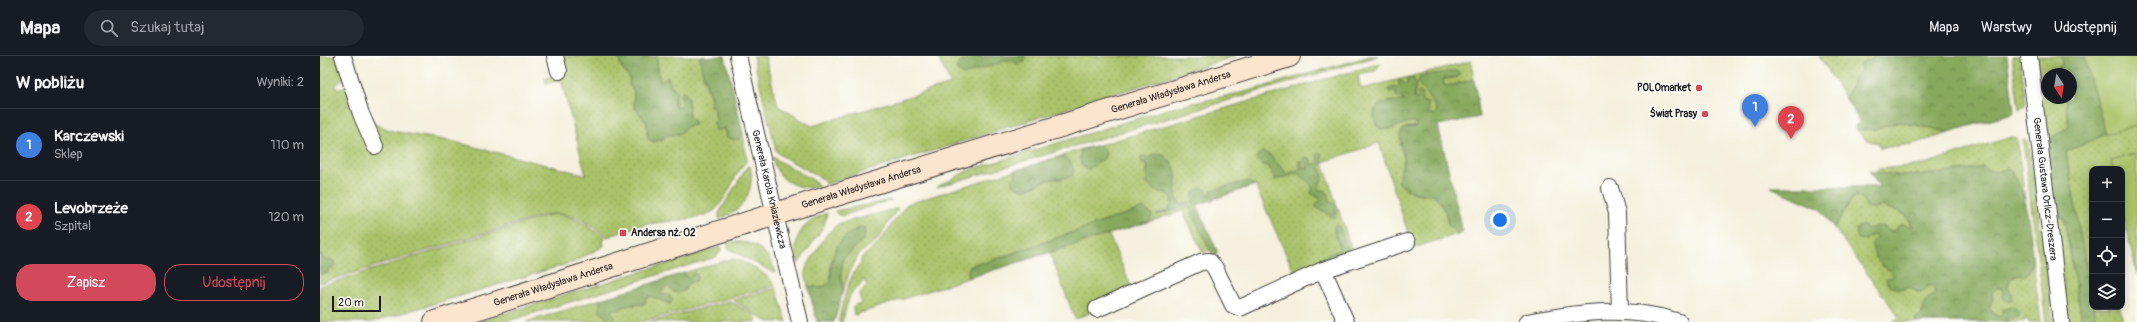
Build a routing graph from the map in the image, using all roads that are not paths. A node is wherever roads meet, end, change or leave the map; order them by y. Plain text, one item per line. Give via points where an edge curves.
1 (343, 56) edge
2 (738, 56) edge
3 (1289, 56) edge
4 (2028, 56) edge
5 (375, 146) dead end
6 (1610, 188) dead end
7 (774, 215) junction
8 (1407, 242) dead end
9 (1323, 270) junction
10 (1097, 309) dead end
11 (1620, 311) junction
12 (435, 322) edge
13 (800, 322) edge
14 (1346, 322) edge
15 (1527, 322) edge
16 (1679, 322) edge
17 (2061, 322) edge

1 - 5 street via 361,114
2 - 7 street, Generała Karola Kniaziewicza
3 - 7 main road, Generała Władysława Andersa
4 - 17 street, Generała Gustawa Orlicz-Dreszera
6 - 11 street via 1617,213
7 - 12 main road, Generała Władysława Andersa
7 - 13 street, Generała Karola Kniaziewicza
8 - 9 street
9 - 10 street via 1240,308 1233,305 1215,268 1209,261 1201,262
9 - 14 street
11 - 15 street via 1584,312
11 - 16 street via 1649,314

